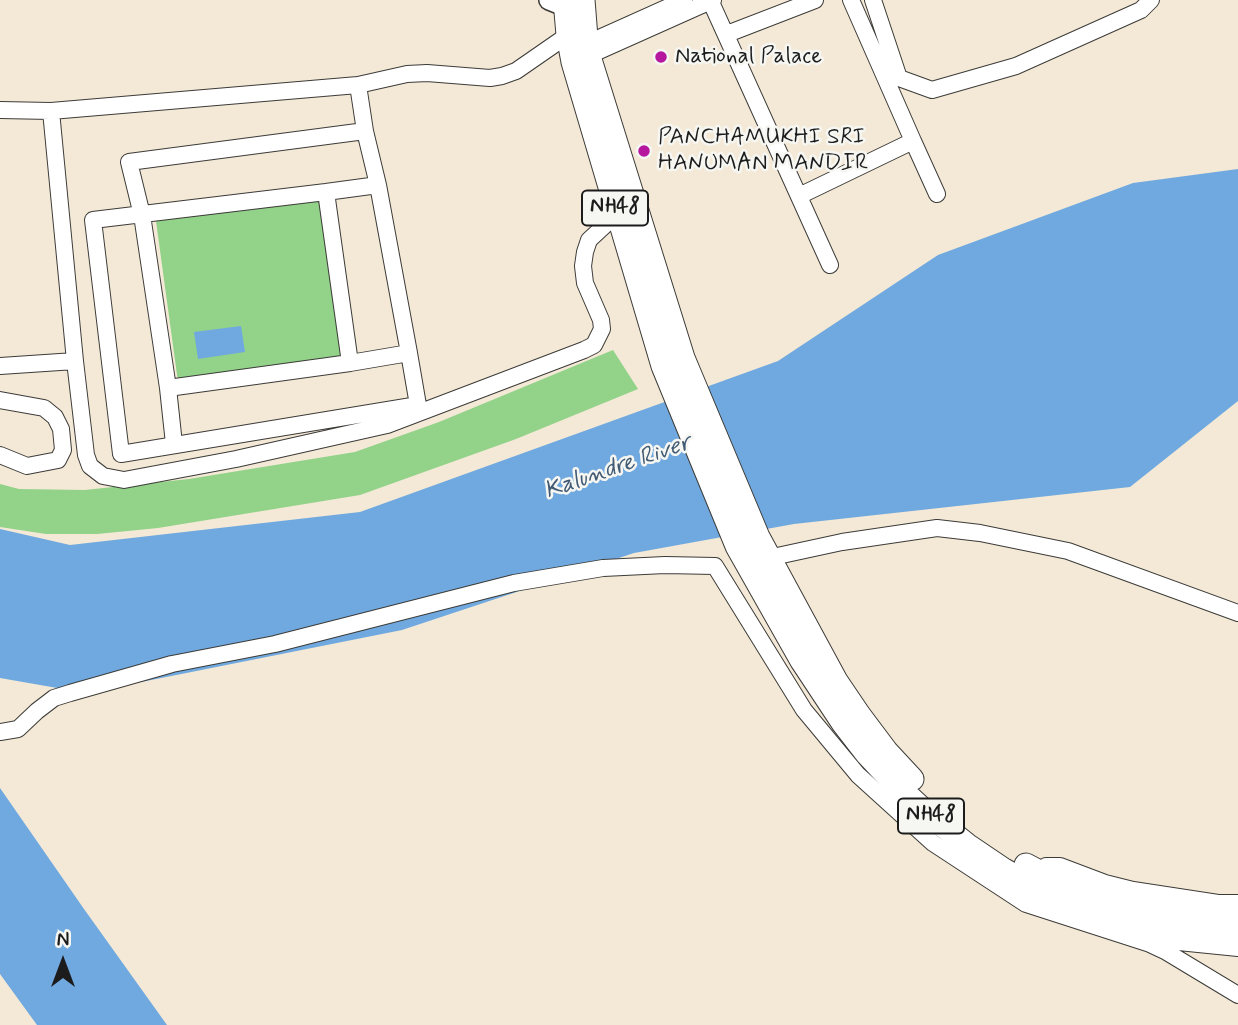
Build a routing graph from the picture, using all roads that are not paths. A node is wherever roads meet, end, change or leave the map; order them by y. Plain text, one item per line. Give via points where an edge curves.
1 (684, 0) edge
2 (711, 0) edge
3 (815, 0) edge
4 (851, 0) edge
5 (873, 0) edge
6 (1152, 0) edge
7 (569, 3) edge
8 (726, 34) junction
9 (577, 49) junction
10 (358, 85) junction
11 (0, 110) edge
12 (51, 111) junction
13 (365, 131) junction
14 (913, 141) junction
15 (378, 185) junction
16 (326, 192) junction
17 (937, 194) dead end
18 (799, 196) junction
19 (617, 214) junction
20 (142, 215) junction
21 (830, 265) dead end
22 (409, 353) junction
23 (75, 361) junction
24 (673, 362) junction
25 (351, 363) junction
26 (0, 366) edge
27 (168, 388) junction
28 (0, 400) edge
29 (174, 444) junction
30 (0, 455) edge
31 (747, 541) junction
32 (768, 558) junction
33 (1238, 613) edge
34 (0, 732) edge
35 (1041, 873) junction
36 (1238, 903) edge
37 (1238, 917) edge
38 (1238, 933) edge
39 (1132, 937) junction
40 (1238, 948) edge
41 (1238, 995) edge

1 - 9 street
2 - 8 street
2 - 9 street
3 - 8 street
4 - 14 street
5 - 6 street via 899,78 932,90 1016,66 1141,10
7 - 9 highway, NH48
8 - 18 street
9 - 10 street via 490,78 407,74
9 - 19 highway, NH48
9 - 24 highway, NH48
10 - 12 street
10 - 13 street
11 - 12 street
12 - 23 street
13 - 15 street
13 - 20 street via 129,162
14 - 17 street
14 - 18 street
15 - 16 street
15 - 22 street
16 - 20 street
16 - 25 street
18 - 21 street
19 - 23 street via 589,240 585,252 585,283 602,329 594,345 387,425 124,480 103,476 90,466 86,455
19 - 24 highway, NH48
20 - 27 street
20 - 29 street via 93,220 121,454
22 - 25 street
22 - 29 street via 418,405
23 - 26 street
24 - 31 highway, NH48
25 - 27 street
27 - 29 street
28 - 30 street via 44,408 55,416 63,450 58,460 27,466
31 - 32 highway, NH48
31 - 38 highway, NH48 via 802,661 843,723 895,784 967,845 1034,887 1087,909 1156,926
32 - 33 street via 937,528 980,533 1068,551
32 - 35 highway, NH48 via 836,681 886,751 972,831
34 - 39 street via 18,729 54,698 70,693 172,664 275,644 514,583 603,568 715,566 804,710 858,775 933,843 1026,904
35 - 36 street via 1046,866 1060,866 1128,889
35 - 37 highway, NH48 via 1129,904
39 - 40 street
39 - 41 street via 1165,951

